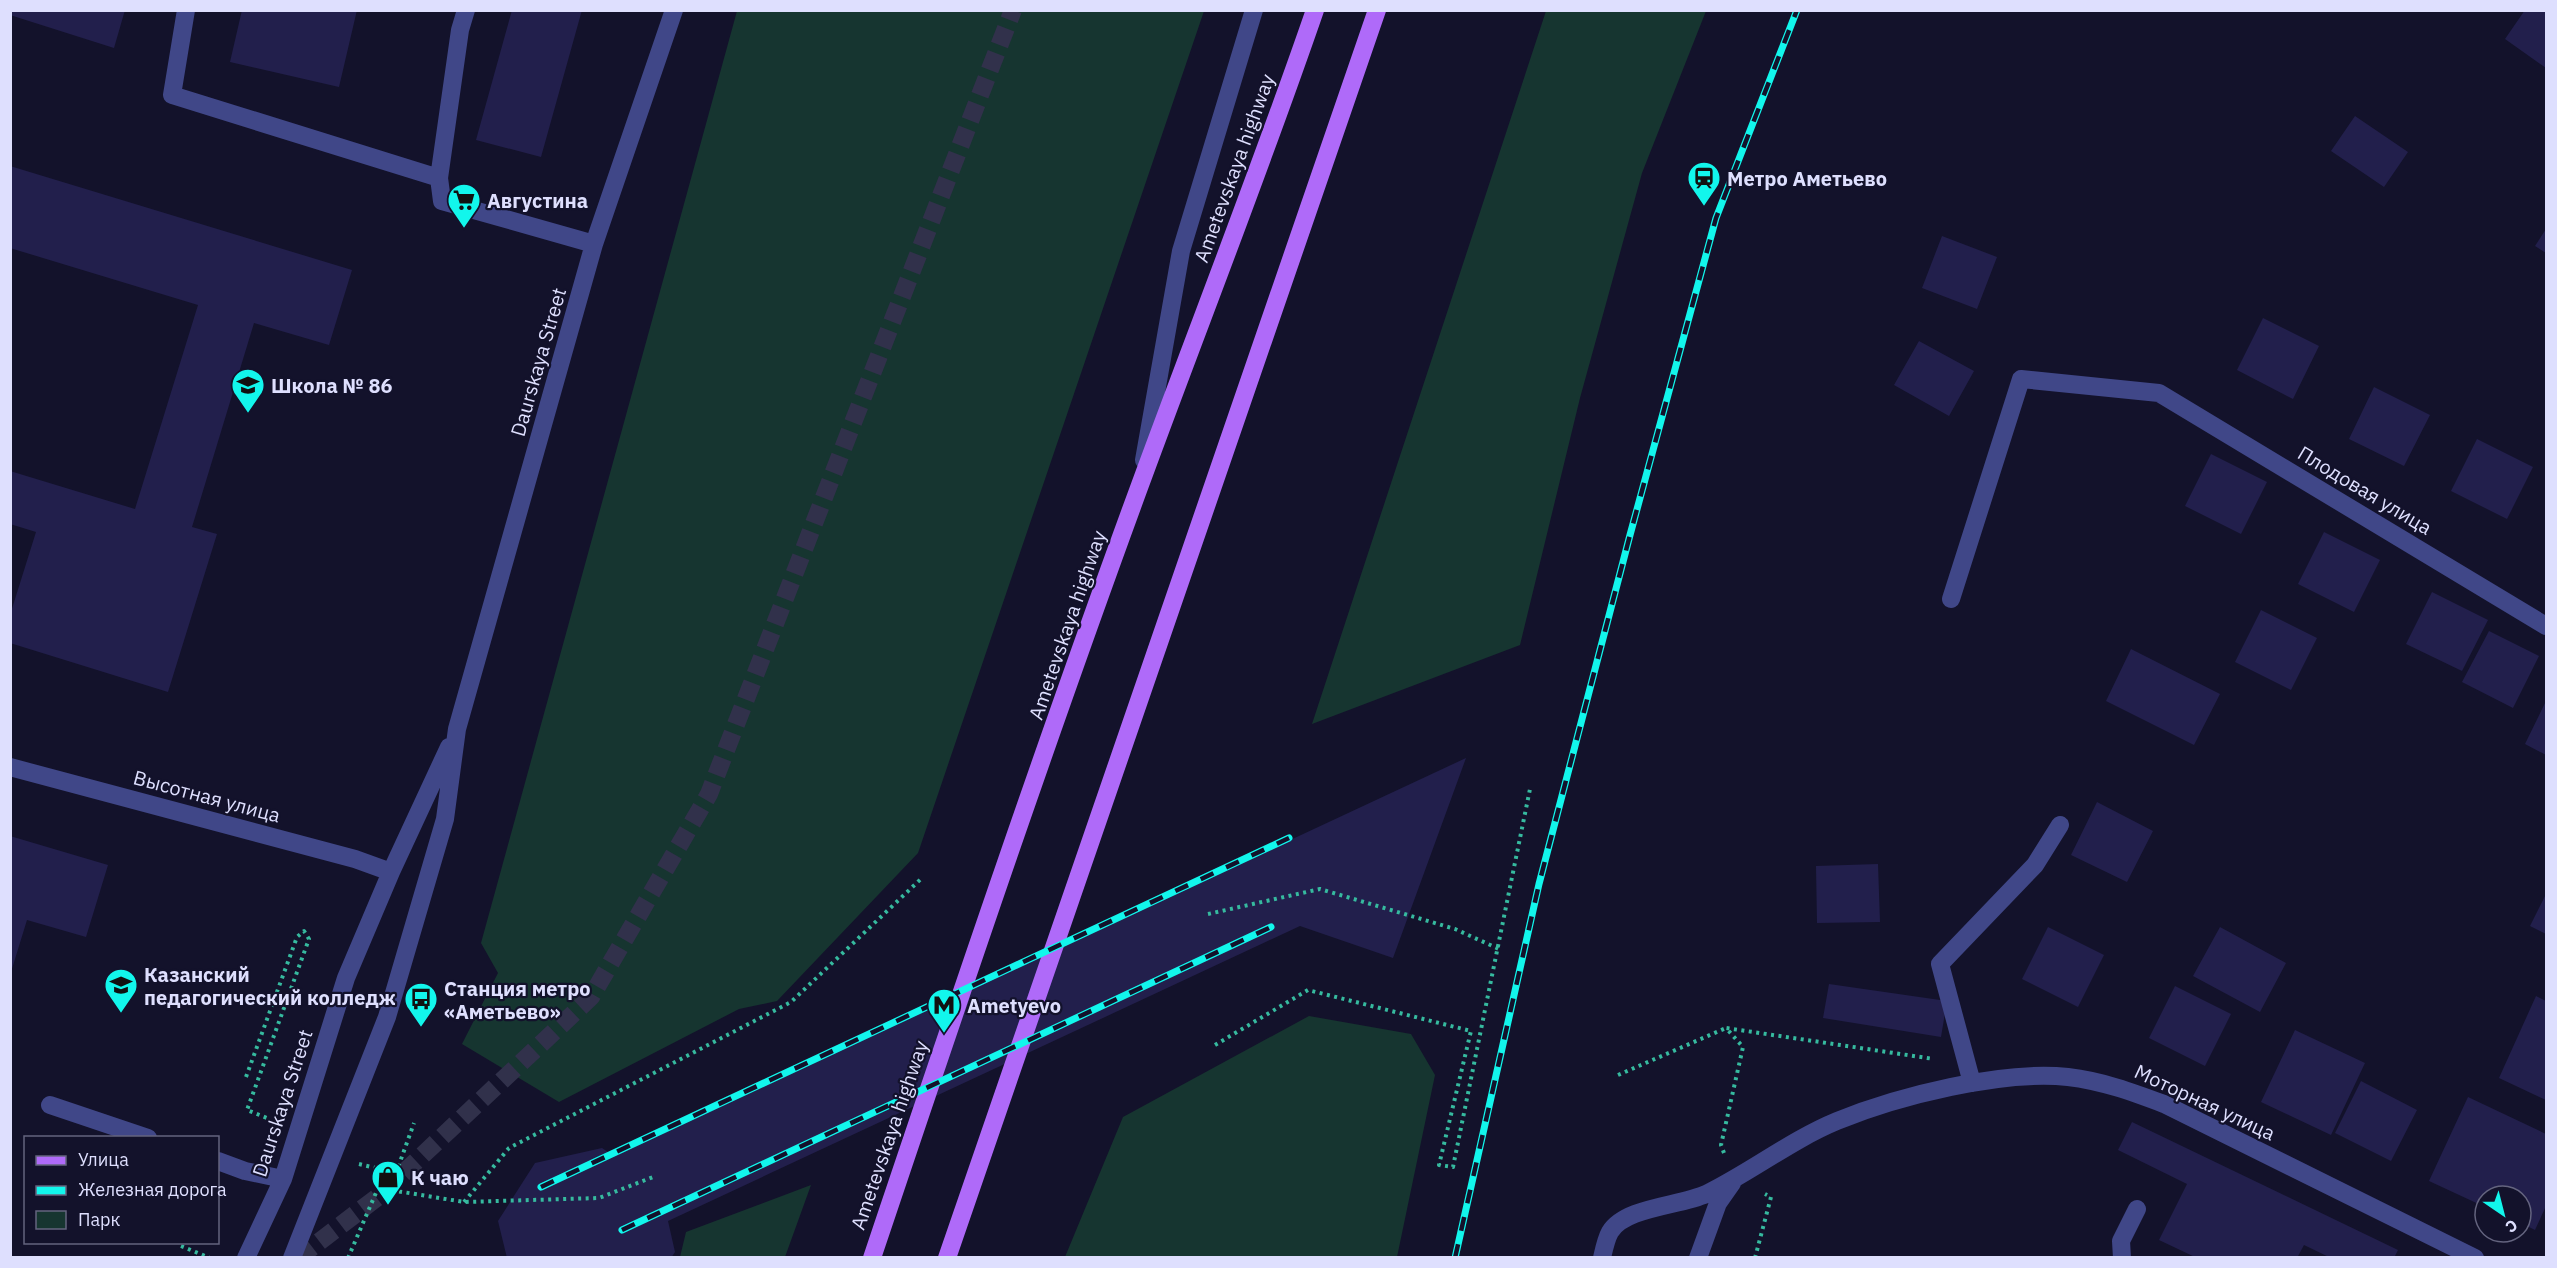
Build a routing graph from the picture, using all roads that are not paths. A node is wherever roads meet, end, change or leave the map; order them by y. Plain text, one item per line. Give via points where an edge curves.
1 (186, 10) edge
2 (466, 10) edge
3 (674, 10) edge
4 (1254, 10) edge
5 (1315, 10) edge
6 (1377, 10) edge
7 (439, 178) junction
8 (594, 244) junction
9 (1139, 487) junction
10 (1951, 599) dead end
11 (2547, 626) edge
12 (458, 729) junction
13 (10, 767) edge
14 (2060, 825) dead end
15 (391, 872) junction
16 (1972, 1083) junction
17 (50, 1105) dead end
18 (145, 1136) edge
19 (219, 1161) edge
20 (283, 1179) junction
21 (1735, 1179) junction
22 (2137, 1209) dead end
23 (246, 1257) edge
24 (292, 1257) edge
25 (872, 1257) edge
26 (947, 1257) edge
27 (1602, 1257) edge
28 (1698, 1257) edge
29 (2122, 1257) edge
30 (2475, 1257) edge

1 - 7 street via 172,95
2 - 7 street
3 - 8 street, Daurskaya Street
4 - 9 street via 1181,251
5 - 9 main road, Ametevskaya highway via 1274,130
6 - 26 main road
7 - 8 street via 442,201
8 - 12 street, Daurskaya Street
9 - 25 main road, Ametevskaya highway
10 - 11 street, Плодовая улица via 2021,379 2159,393
12 - 15 street, Daurskaya Street
12 - 24 street, Daurskaya Street via 446,819 387,1017
13 - 15 street, Высотная улица
14 - 16 street via 2035,865 1940,964
15 - 20 street, Daurskaya Street via 346,978
16 - 21 street, Моторная улица via 1837,1121
16 - 30 street, Моторная улица via 2029,1076 2067,1077 2114,1085 2164,1104
17 - 18 street
19 - 20 street
20 - 23 street, Daurskaya Street
21 - 27 street, Моторная улица via 1702,1195 1636,1212 1611,1230
21 - 28 street, Моторная улица via 1718,1203
22 - 29 street via 2121,1241

